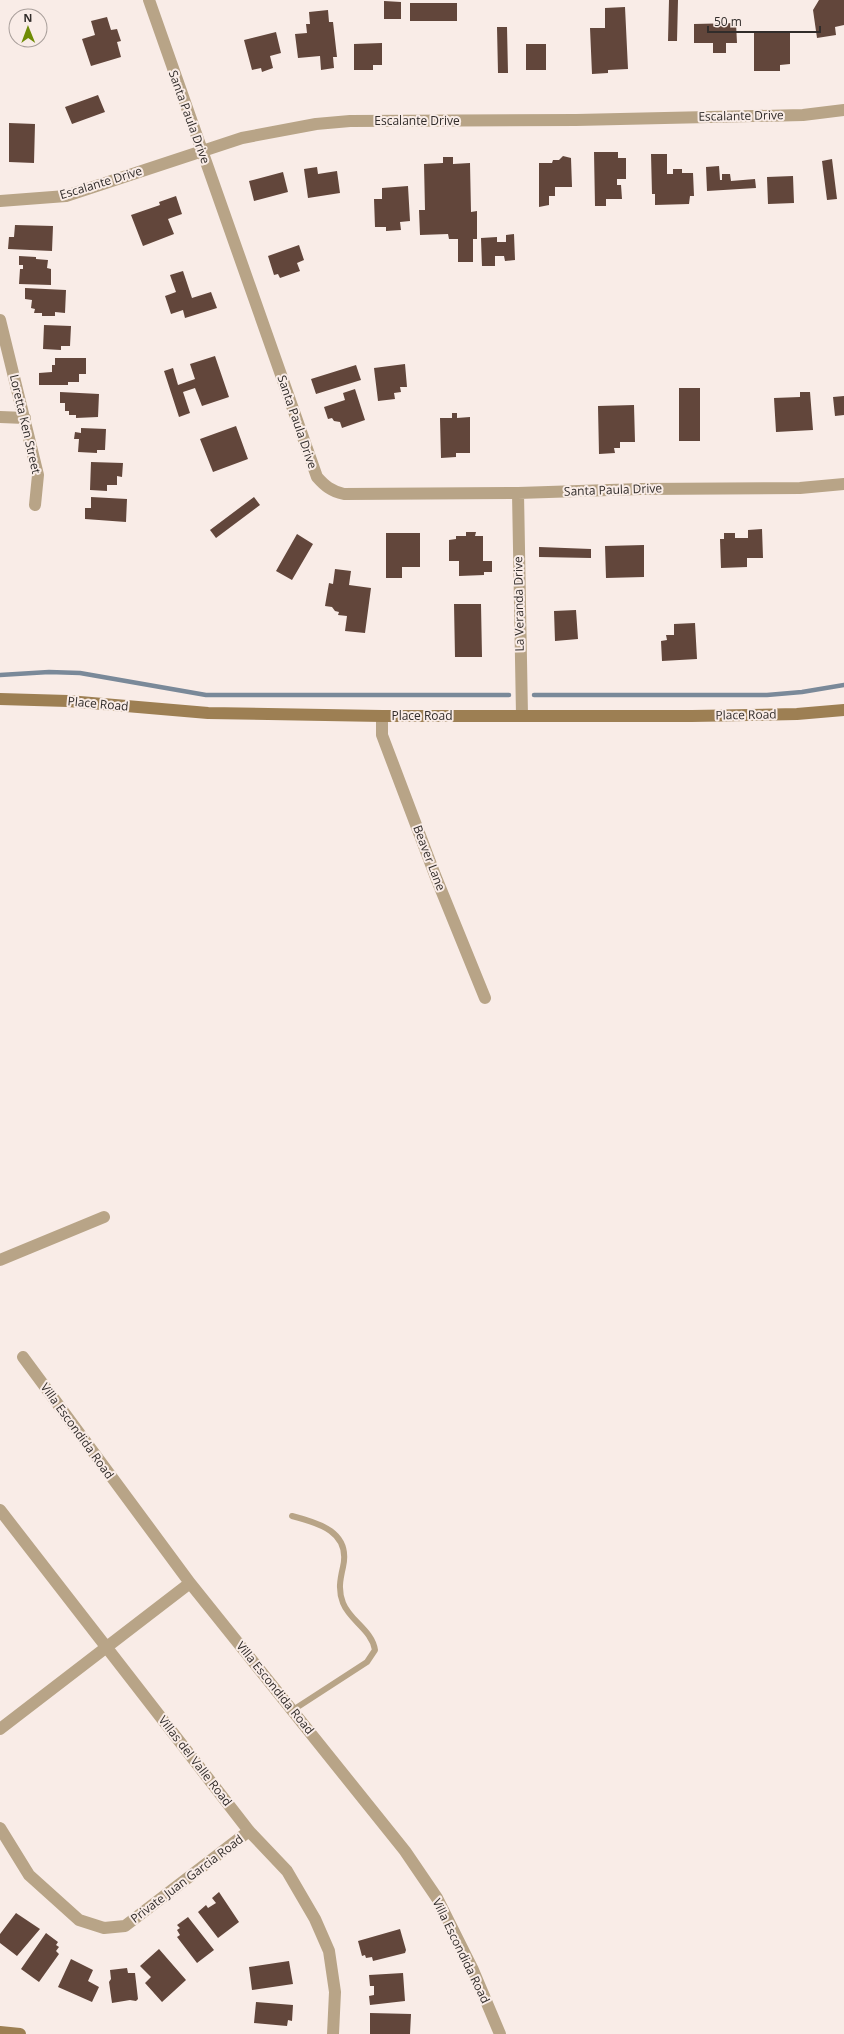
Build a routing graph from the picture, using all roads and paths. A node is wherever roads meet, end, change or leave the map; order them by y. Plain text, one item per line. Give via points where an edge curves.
1 (149, 0) edge
2 (844, 110) edge
3 (202, 151) junction
4 (0, 201) edge
5 (0, 320) edge
6 (0, 417) edge
7 (25, 418) junction
8 (844, 484) edge
9 (518, 493) junction
10 (35, 505) dead end
11 (0, 699) edge
12 (844, 710) edge
13 (522, 715) junction
14 (382, 716) junction
15 (485, 998) dead end
16 (104, 1218) dead end
17 (0, 1260) edge
18 (23, 1357) dead end
19 (0, 1510) edge
20 (292, 1516) dead end
21 (190, 1583) junction
22 (106, 1647) junction
23 (293, 1710) junction
24 (0, 1730) edge
25 (0, 1828) edge
26 (250, 1831) junction
27 (0, 2032) edge
28 (20, 2034) edge
29 (333, 2034) edge
30 (500, 2034) edge

1 - 3 street, Santa Paula Drive
2 - 3 street, Escalante Drive via 803,114 576,120 343,122 262,133
3 - 4 street, Escalante Drive via 66,196
3 - 9 street, Santa Paula Drive via 317,477 324,485 344,494
5 - 7 street, Loretta Ken Street
6 - 7 street
7 - 10 street, Loretta Ken Street via 38,474
8 - 9 street, Santa Paula Drive via 800,488
9 - 13 street, La Veranda Drive
11 - 14 street, Place Road via 68,701 208,713
12 - 13 street, Place Road via 797,714 692,716
13 - 14 street, Place Road
14 - 15 street, Beaver Lane via 382,735
16 - 17 street
18 - 21 street, Villa Escondida Road
19 - 22 street, Villas del Valle Road
20 - 23 lane via 324,1527 340,1540 344,1548 339,1588 343,1604 370,1636 375,1650 367,1662
21 - 22 street
21 - 23 street, Villa Escondida Road
22 - 24 street
22 - 26 street, Villas del Valle Road
23 - 30 street, Villa Escondida Road via 405,1851 436,1898 473,1970
25 - 26 street, Private Juan Garcia Road via 29,1875 79,1920 104,1928 125,1926
26 - 29 street, Villas del Valle Road via 287,1871 315,1919 328,1951 335,1992
27 - 28 street

